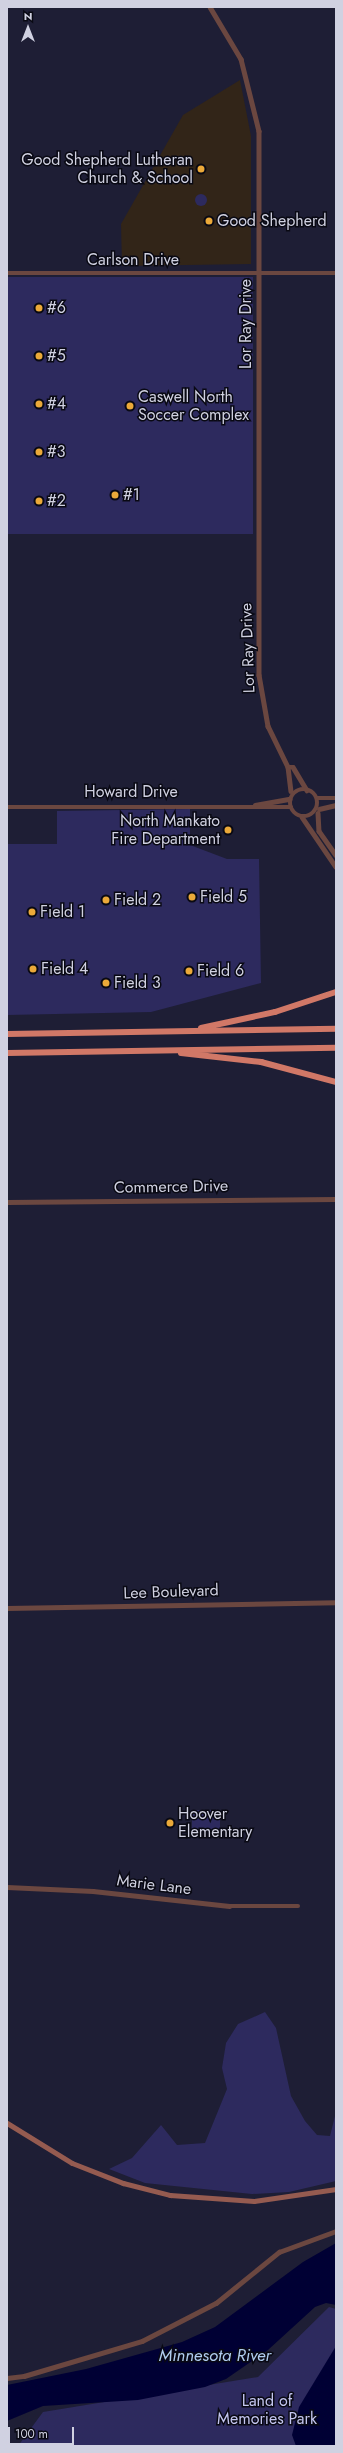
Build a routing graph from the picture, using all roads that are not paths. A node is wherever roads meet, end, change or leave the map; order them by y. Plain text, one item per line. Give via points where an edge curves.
1 (210, 7) edge
2 (7, 273) edge
3 (259, 273) junction
4 (336, 273) edge
5 (288, 767) junction
6 (307, 790) junction
7 (292, 791) junction
8 (317, 798) junction
9 (336, 798) edge
10 (289, 799) junction
11 (255, 805) junction
12 (336, 805) edge
13 (7, 807) edge
14 (291, 807) junction
15 (318, 811) junction
16 (302, 817) junction
17 (331, 848) junction
18 (326, 852) junction
19 (336, 855) edge
20 (336, 867) edge
21 (336, 992) edge
22 (336, 1029) edge
23 (184, 1032) junction
24 (7, 1034) edge
25 (336, 1048) edge
26 (154, 1050) junction
27 (7, 1053) edge
28 (336, 1082) edge
29 (336, 1198) edge
30 (7, 1202) edge
31 (336, 1602) edge
32 (7, 1608) edge
33 (7, 1887) edge
34 (298, 1906) dead end
35 (7, 2123) edge
36 (336, 2189) edge
37 (336, 2231) edge
38 (7, 2378) edge

1 - 3 street, Lor Ray Drive via 241,59 256,111 260,186
2 - 3 street, Carlson Drive
3 - 4 street, Carlson Drive
3 - 5 street, Lor Ray Drive via 259,675 268,726
5 - 6 street, Lor Ray Drive via 293,768
5 - 7 street, Lor Ray Drive
6 - 7 street
6 - 8 street
7 - 10 street
8 - 9 street
8 - 15 street
10 - 11 street, Howard Drive
10 - 14 street
11 - 13 street, Howard Drive
11 - 14 street, Howard Drive
12 - 15 street
14 - 16 street
15 - 16 street
15 - 17 street via 319,831
16 - 18 street
17 - 18 street
17 - 19 street
18 - 20 street
21 - 23 highway via 275,1012
22 - 23 highway
23 - 24 highway
25 - 26 highway
26 - 27 highway
26 - 28 highway via 261,1062
29 - 30 street, Commerce Drive
31 - 32 street, Lee Boulevard
33 - 34 street, Marie Lane via 100,1892 229,1906
35 - 36 main road via 72,2163 123,2183 170,2195 254,2201
37 - 38 street via 279,2252 216,2302 142,2341 24,2376

